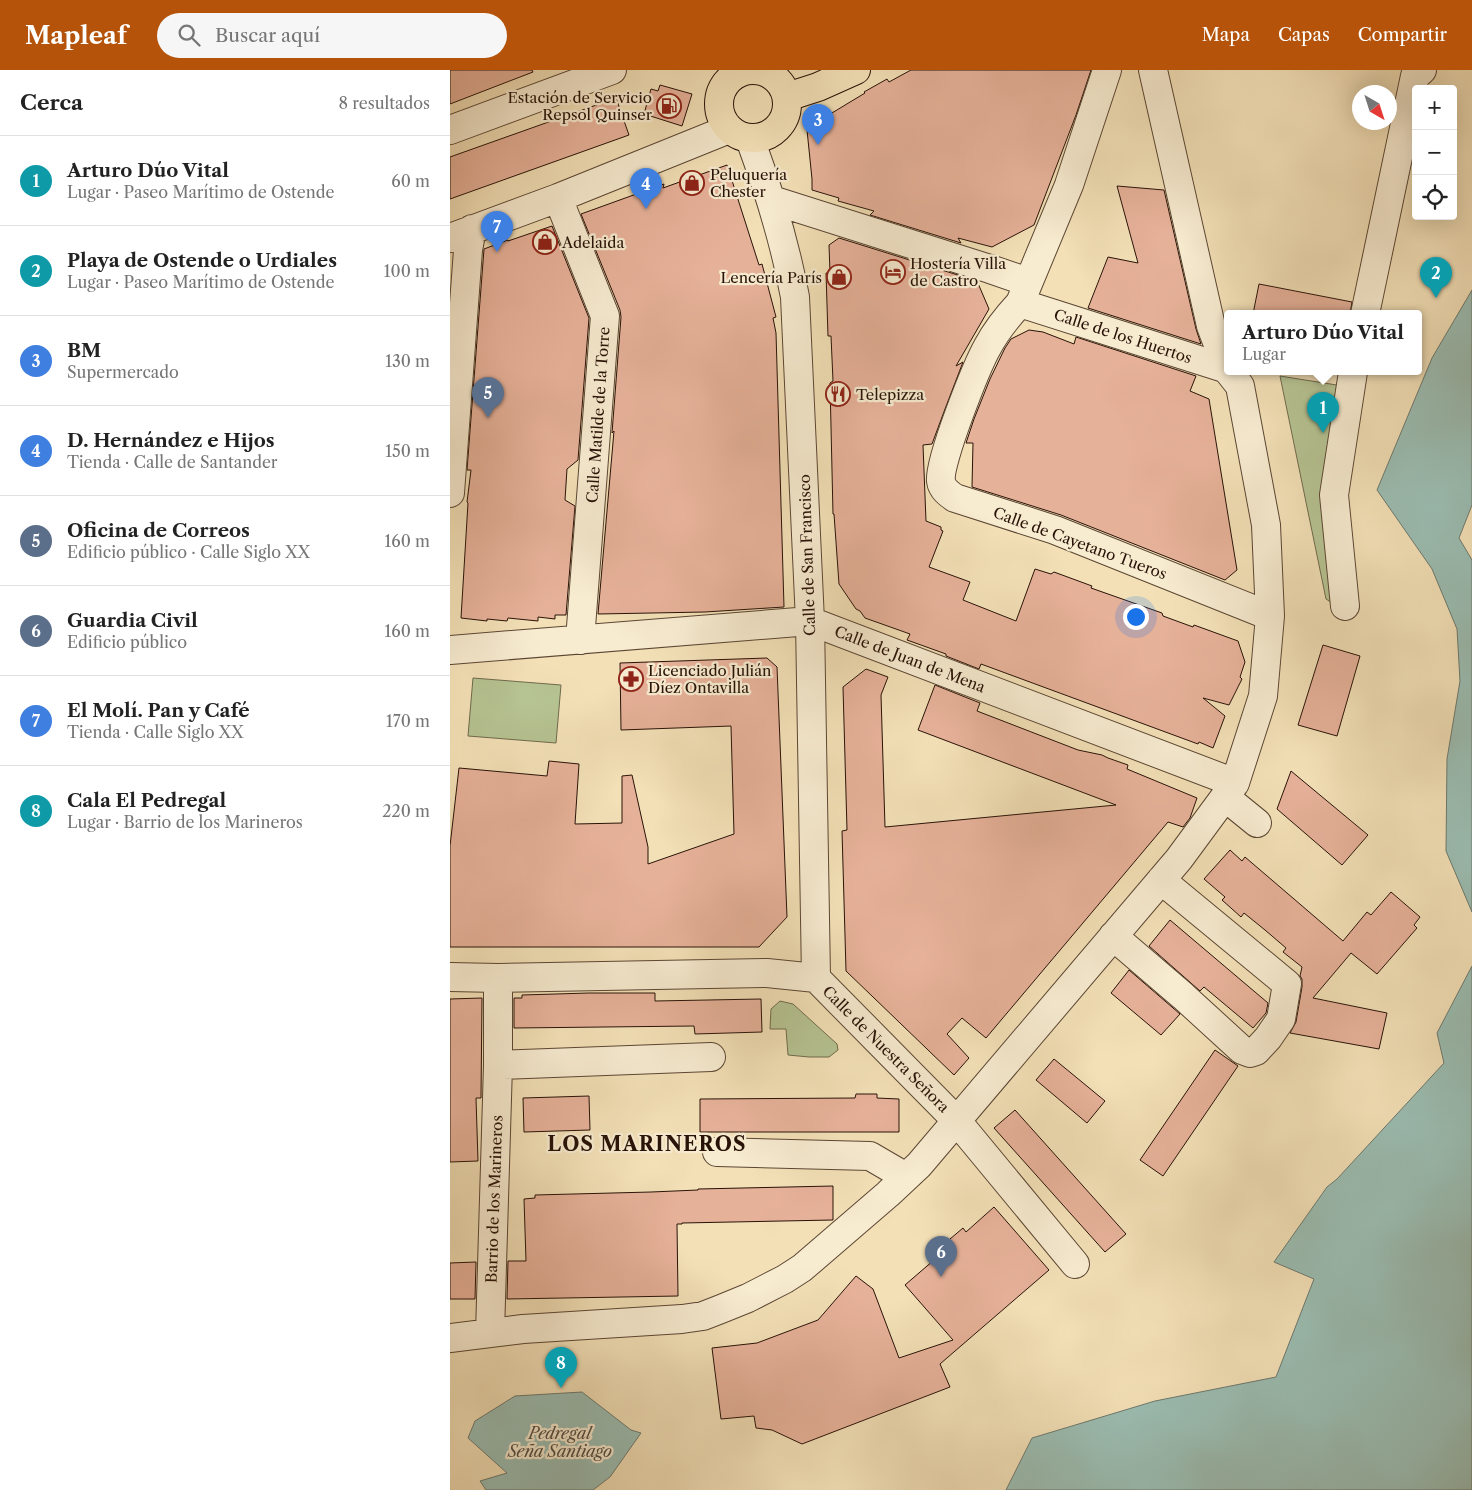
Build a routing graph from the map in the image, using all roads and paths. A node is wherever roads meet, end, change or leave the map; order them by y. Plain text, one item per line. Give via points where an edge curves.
1 (612, 70) edge
2 (750, 70) edge
3 (856, 70) edge
4 (1107, 70) edge
5 (1153, 70) edge
6 (1422, 70) edge
7 (720, 77) edge
8 (787, 97) junction
9 (450, 130) edge
10 (739, 134) junction
11 (558, 198) junction
12 (772, 200) junction
13 (461, 233) edge
14 (1024, 293) junction
15 (1366, 310) edge
16 (1224, 360) edge
17 (1224, 369) edge
18 (1231, 375) edge
19 (1353, 375) edge
20 (450, 493) edge
21 (1345, 606) dead end
22 (1270, 616) junction
23 (810, 622) junction
24 (580, 640) junction
25 (450, 650) edge
26 (1230, 790) junction
27 (1256, 823) dead end
28 (1161, 880) junction
29 (1113, 936) junction
30 (450, 977) edge
31 (498, 978) junction
32 (816, 978) junction
33 (711, 1057) dead end
34 (498, 1065) junction
35 (956, 1120) junction
36 (716, 1152) dead end
37 (906, 1177) junction
38 (1075, 1264) dead end
39 (490, 1333) junction
40 (450, 1338) edge

1 - 9 street
2 - 7 highway via 732,77
2 - 8 highway via 773,77
3 - 8 highway
4 - 14 street, Calle de Cayetano Tueros via 1069,185
5 - 16 street via 1211,326
6 - 15 street via 1415,76
7 - 10 highway via 721,117
8 - 10 highway via 785,118 779,128 760,138
10 - 11 street
10 - 12 street, Calle de San Francisco
11 - 13 street
11 - 24 street, Calle Matilde de la Torre via 605,316
12 - 14 street, Calle de los Huertos via 990,269
12 - 23 street, Calle de San Francisco via 795,297
13 - 20 street via 468,250
14 - 17 street, Calle de los Huertos
14 - 22 street, Calle de Cayetano Tueros via 988,346 963,404 942,466 941,483 947,492 955,498 1055,530
18 - 22 street via 1240,386 1266,525
19 - 21 street via 1334,495
22 - 26 street via 1263,696
23 - 24 street, Calle de Juan de Mena
23 - 26 street, Calle de Juan de Mena
23 - 32 street, Calle de San Francisco
24 - 25 street, Calle de Juan de Mena
26 - 27 street, Calle de Juan de Mena
26 - 28 street
28 - 29 street
28 - 29 street via 1287,984 1281,1019 1268,1038 1256,1051 1242,1050
29 - 35 street
30 - 31 street, Calle de Nuestra Señora
31 - 32 street, Calle de Nuestra Señora via 767,973
31 - 34 street, Barrio de los Marineros
32 - 35 street, Calle de Nuestra Señora
33 - 34 street
34 - 39 street, Barrio de los Marineros
35 - 37 street
35 - 38 street, Calle de Nuestra Señora
36 - 37 street via 870,1156
37 - 39 street via 802,1268 769,1288 703,1316
39 - 40 street

